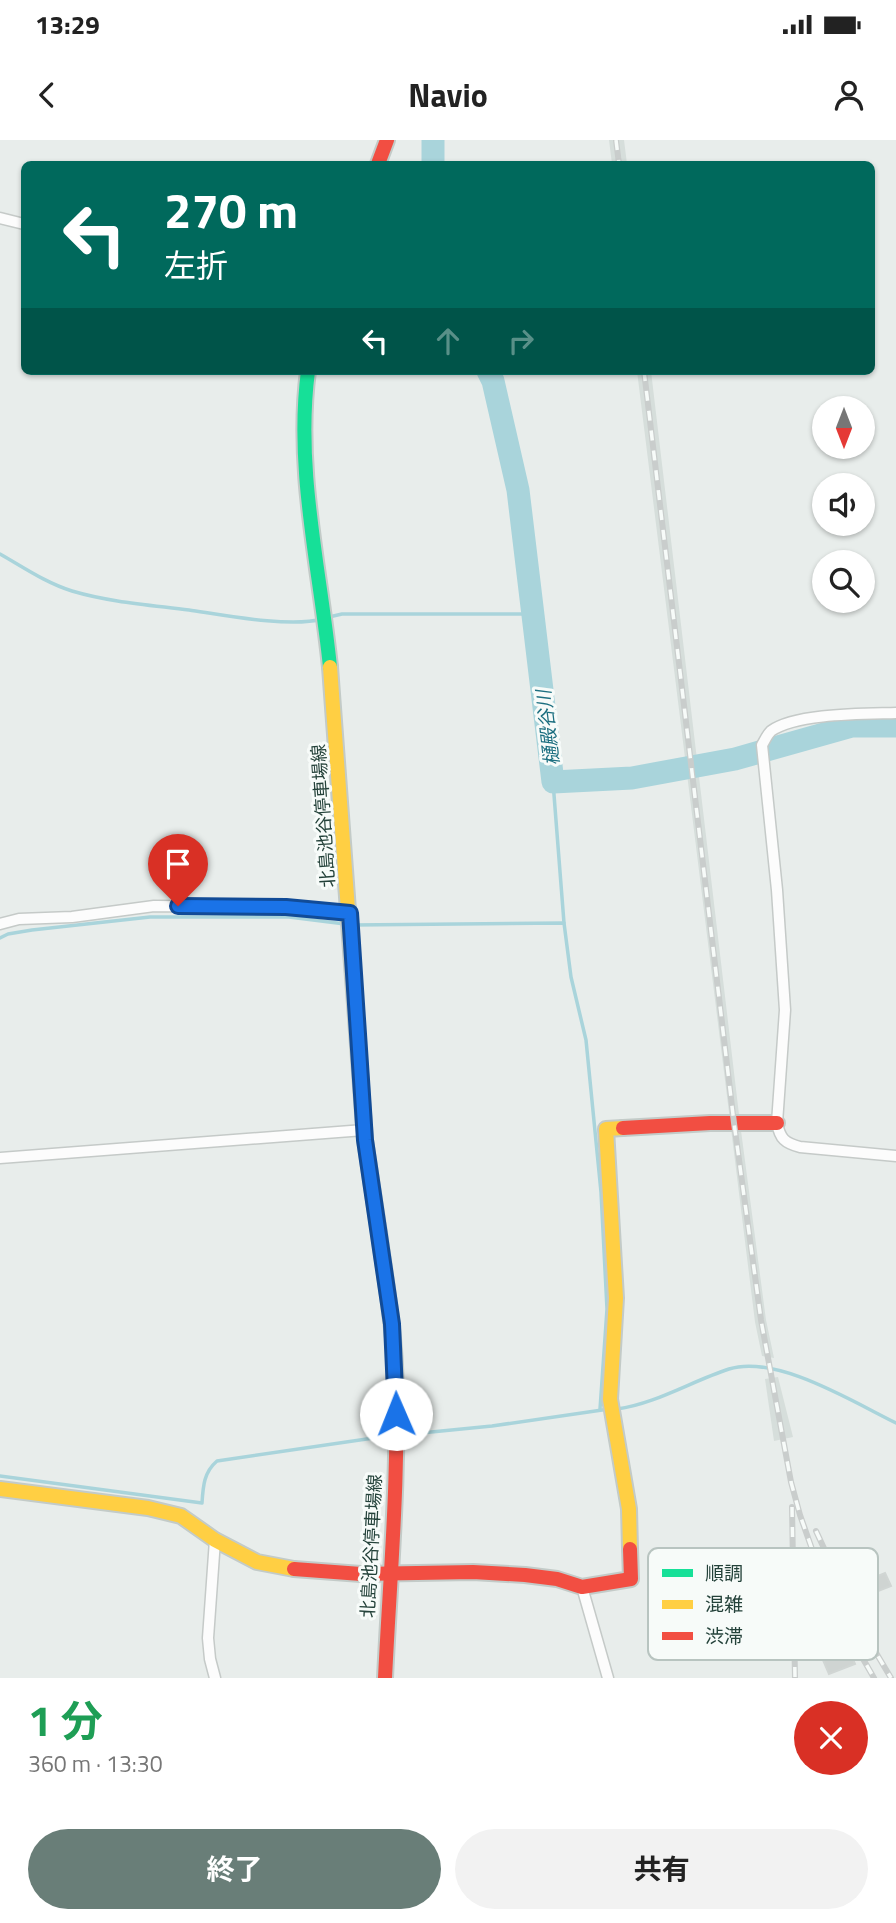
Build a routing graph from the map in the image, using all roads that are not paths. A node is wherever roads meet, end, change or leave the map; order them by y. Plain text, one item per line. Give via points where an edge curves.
1 (387, 140) edge
2 (379, 161) edge
3 (0, 218) edge
4 (21, 223) edge
5 (307, 375) edge
6 (896, 713) edge
7 (350, 921) junction
8 (0, 924) edge
9 (777, 1123) junction
10 (364, 1130) junction
11 (896, 1156) edge
12 (0, 1158) edge
13 (0, 1489) edge
14 (208, 1535) junction
15 (388, 1573) junction
16 (582, 1587) junction
17 (215, 1678) edge
18 (385, 1678) edge
19 (608, 1678) edge

1 - 2 main road
3 - 4 street
5 - 7 main road, 北島池谷停車場線 via 304,462 333,701
6 - 9 street via 797,722 773,730 762,750 778,890 785,1010
7 - 8 street via 286,907 154,906
7 - 10 main road, 北島池谷停車場線
9 - 11 street via 786,1143 800,1147
9 - 16 main road via 606,1129 616,1298 611,1410 629,1509 631,1579
10 - 12 street
10 - 15 main road, 北島池谷停車場線 via 395,1366
13 - 14 main road via 148,1508 181,1516
14 - 15 main road via 257,1562
14 - 17 street via 208,1638
15 - 16 main road via 525,1575
15 - 18 main road, 北島池谷停車場線
16 - 19 street

